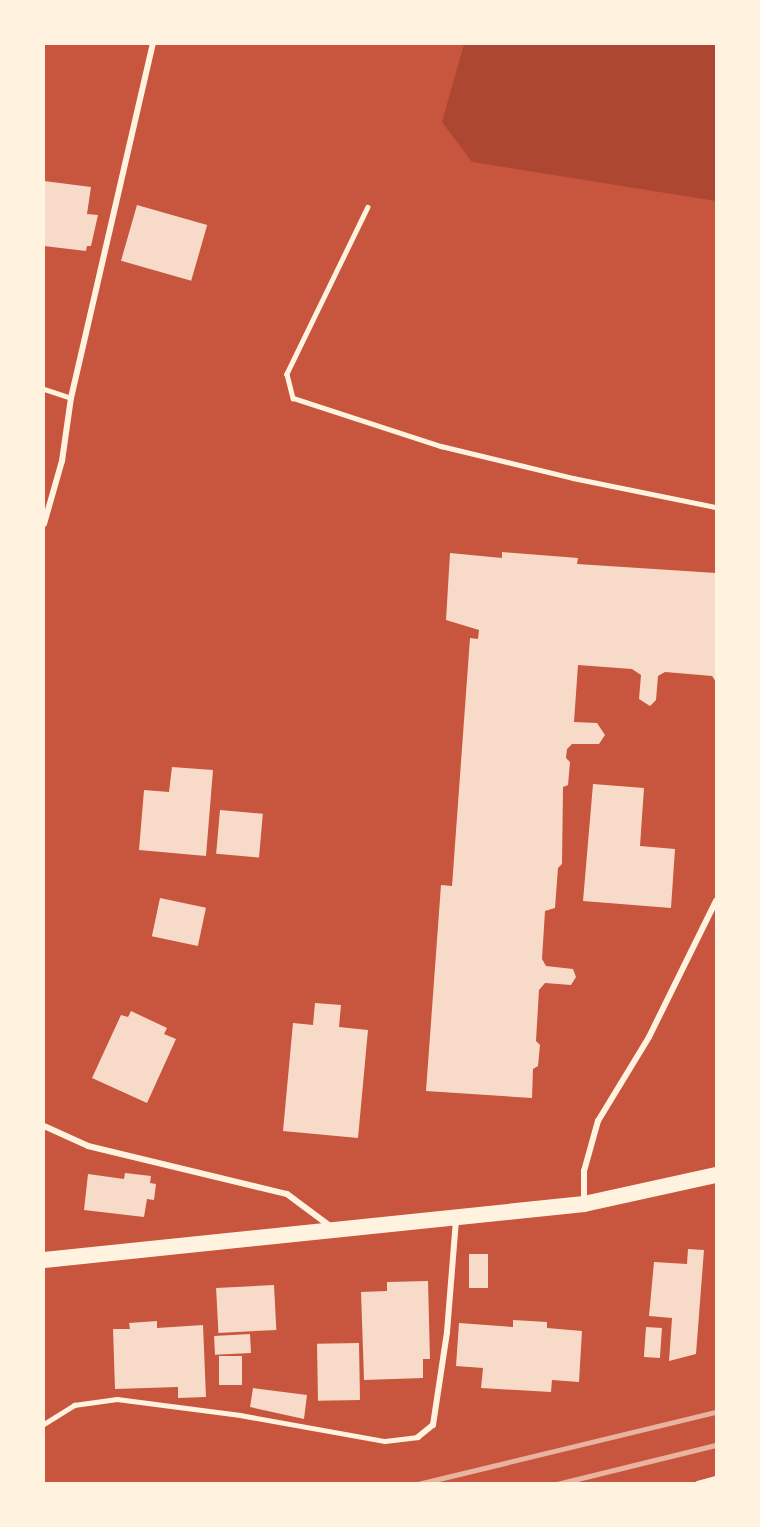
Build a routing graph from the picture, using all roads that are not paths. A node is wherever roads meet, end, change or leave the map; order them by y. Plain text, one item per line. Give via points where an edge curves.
1 (153, 44) edge
2 (368, 207) dead end
3 (44, 389) edge
4 (72, 399) junction
5 (717, 507) edge
6 (44, 524) edge
7 (717, 901) edge
8 (44, 1126) edge
9 (717, 1175) edge
10 (584, 1204) junction
11 (456, 1218) junction
12 (338, 1231) junction
13 (44, 1260) edge
14 (44, 1424) edge
15 (418, 1437) joint
16 (717, 1479) edge
17 (698, 1484) edge

1 - 4 street
2 - 5 lane via 287,374 293,398 441,446
3 - 4 lane
4 - 6 street via 62,461
7 - 10 street via 650,1037 598,1121 584,1171
8 - 12 street via 87,1146 287,1194
9 - 10 highway
10 - 11 highway
11 - 12 highway
11 - 15 street via 447,1332 433,1425
12 - 13 highway
14 - 15 lane via 74,1405 117,1399 240,1415 386,1441
16 - 17 street

